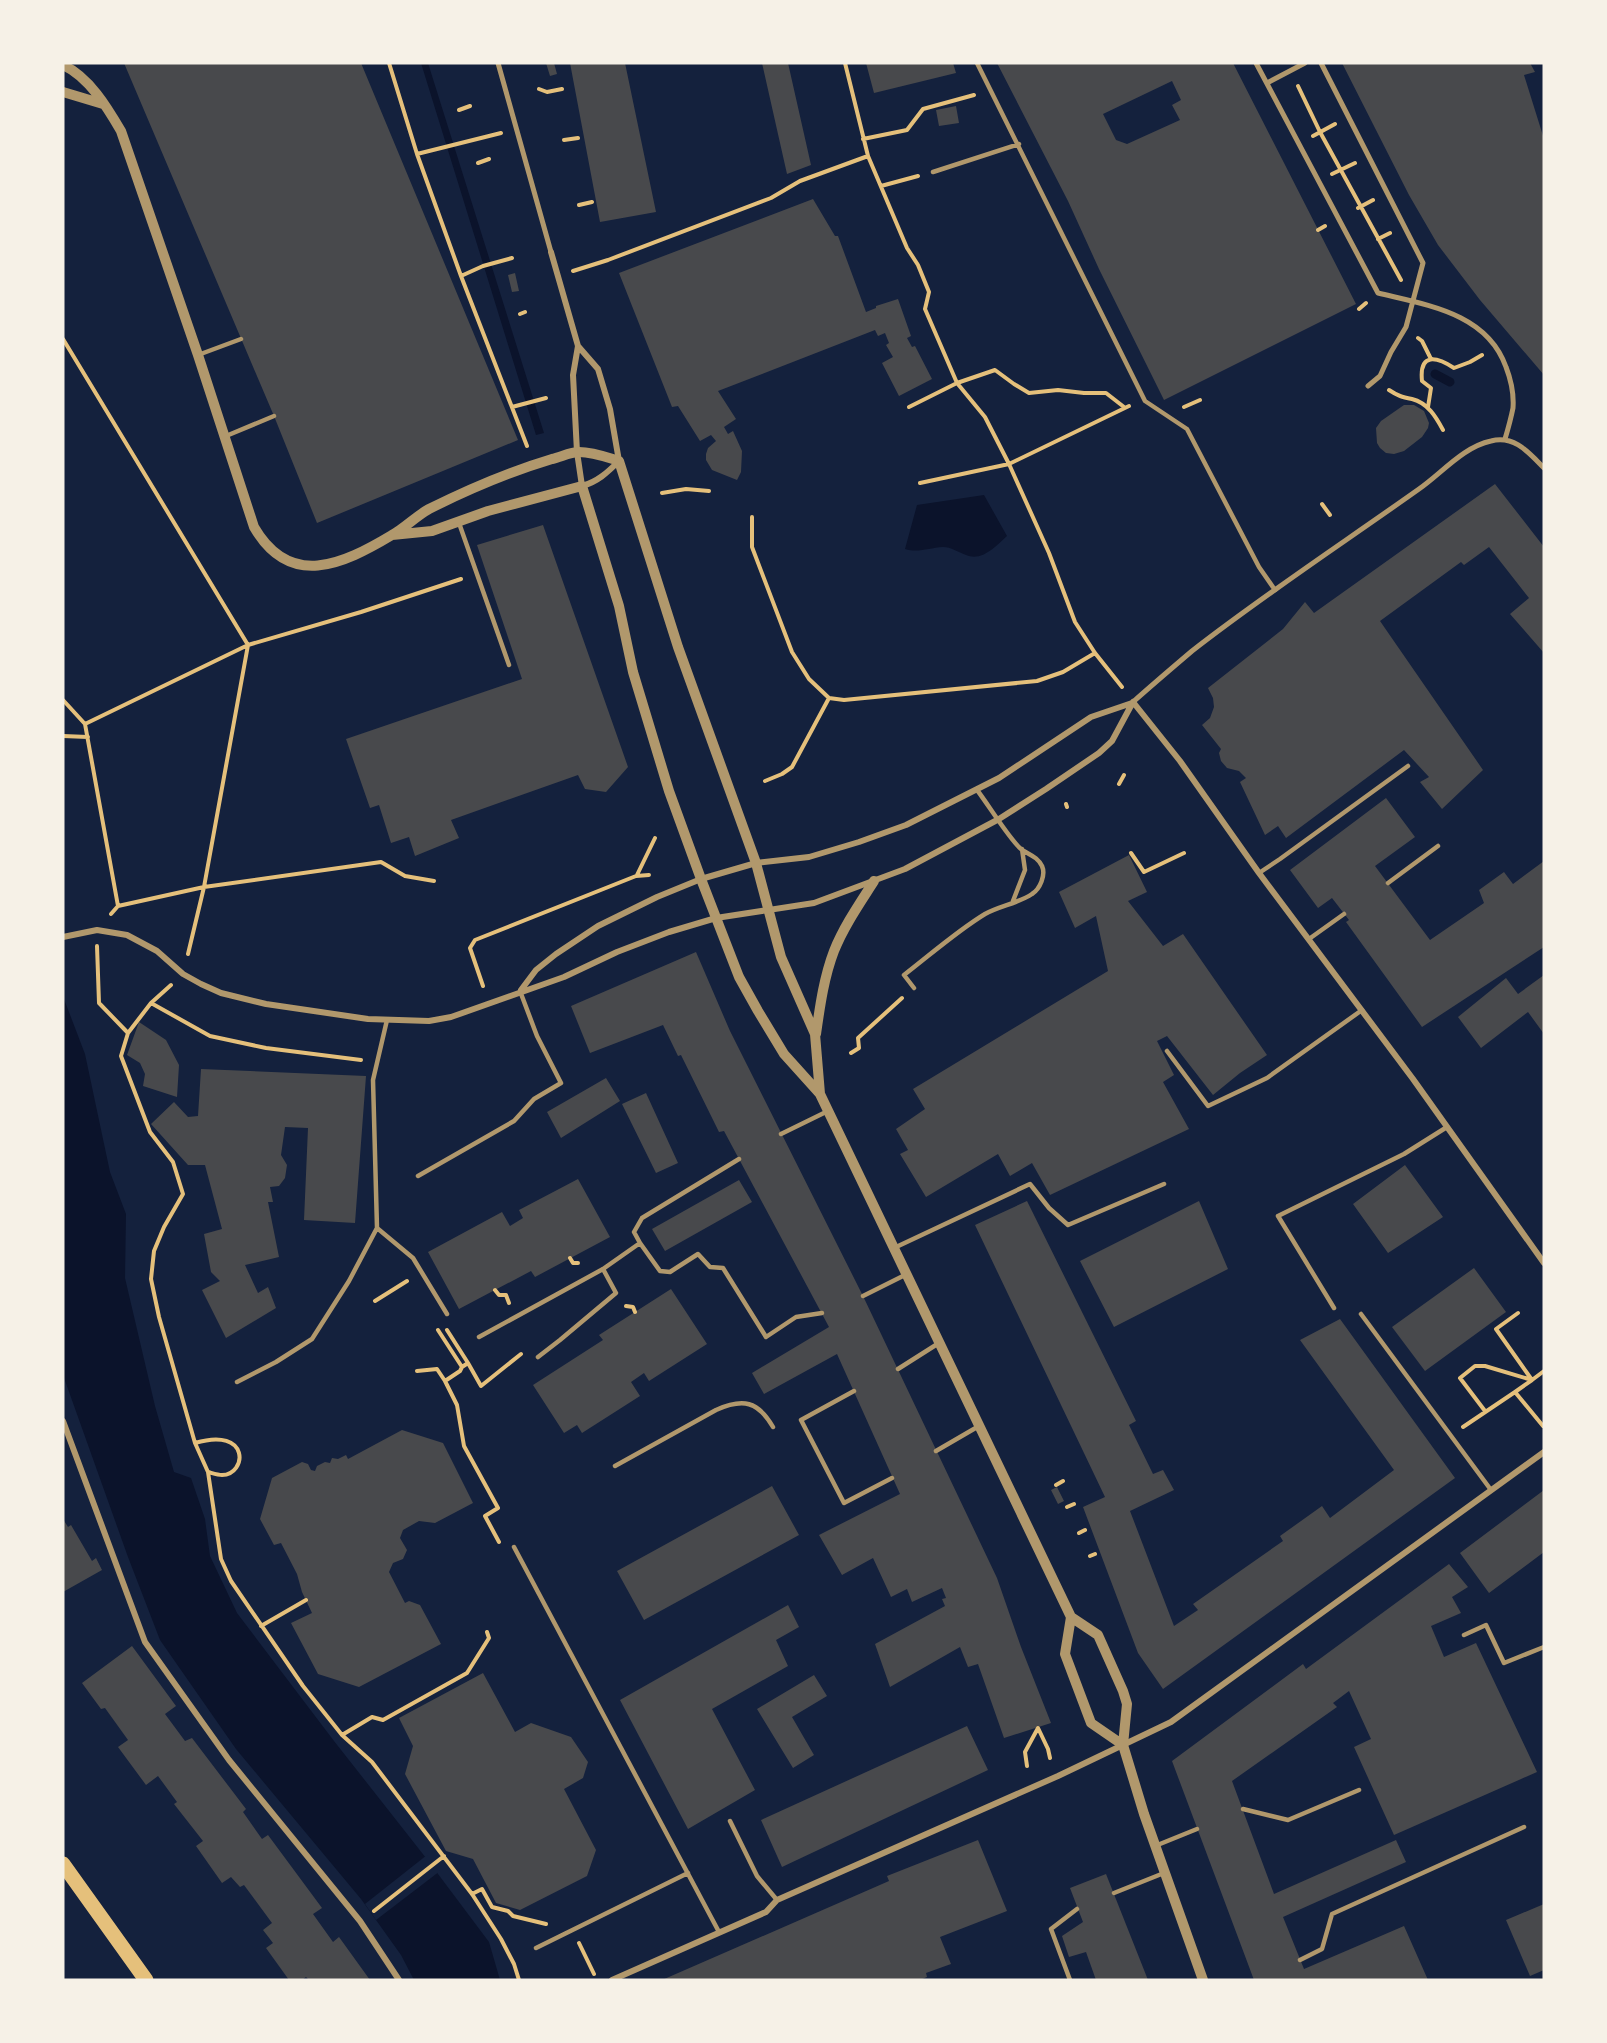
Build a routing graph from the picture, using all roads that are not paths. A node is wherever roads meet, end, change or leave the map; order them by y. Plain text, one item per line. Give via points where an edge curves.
1 (498, 63) edge
2 (977, 63) edge
3 (1256, 63) edge
4 (1305, 63) edge
5 (1321, 63) edge
6 (63, 65) edge
7 (1267, 83) junction
8 (63, 92) edge
9 (103, 104) junction
10 (1018, 144) junction
11 (933, 171) road end
12 (551, 252) joint
13 (1414, 302) junction
14 (241, 339) dead end
15 (578, 346) junction
16 (198, 356) junction
17 (1368, 386) dead end
18 (274, 416) dead end
19 (224, 437) junction
20 (1505, 439) junction
21 (577, 452) junction
22 (619, 461) junction
23 (1544, 468) edge
24 (582, 486) junction
25 (459, 521) junction
26 (392, 535) junction
27 (1275, 590) junction
28 (509, 665) dead end
29 (1133, 702) junction
30 (1408, 766) dead end
31 (977, 790) junction
32 (999, 819) junction
33 (1438, 846) dead end
34 (1022, 849) junction
35 (756, 863) junction
36 (1259, 873) junction
37 (701, 879) junction
38 (874, 881) junction
39 (1388, 883) dead end
40 (1013, 902) junction
41 (770, 909) junction
42 (1344, 914) dead end
43 (716, 918) junction
44 (64, 937) edge
45 (1310, 939) junction
46 (914, 988) road end
47 (520, 991) junction
48 (1362, 1011) junction
49 (387, 1020) junction
50 (816, 1034) junction
51 (1167, 1051) dead end
52 (820, 1094) junction
53 (828, 1111) junction
54 (1447, 1127) junction
55 (781, 1134) dead end
56 (739, 1159) dead end
57 (418, 1176) dead end
58 (1164, 1184) dead end
59 (377, 1228) junction
60 (640, 1243) junction
61 (894, 1248) junction
62 (1544, 1263) edge
63 (603, 1269) junction
64 (907, 1274) junction
65 (863, 1296) dead end
66 (1334, 1308) dead end
67 (822, 1313) dead end
68 (447, 1314) dead end
69 (1361, 1314) dead end
70 (479, 1337) dead end
71 (939, 1343) junction
72 (538, 1357) dead end
73 (898, 1369) dead end
74 (237, 1382) dead end
75 (854, 1391) dead end
76 (63, 1421) edge
77 (979, 1426) junction
78 (773, 1427) dead end
79 (936, 1451) dead end
80 (1544, 1452) edge
81 (615, 1466) dead end
82 (892, 1478) dead end
83 (1491, 1490) junction
84 (514, 1547) road end
85 (1071, 1617) junction
86 (1464, 1635) dead end
87 (1544, 1647) edge
88 (1124, 1745) junction
89 (1359, 1790) dead end
90 (1243, 1809) dead end
91 (730, 1821) dead end
92 (1524, 1827) dead end
93 (1197, 1829) dead end
94 (1155, 1846) junction
95 (63, 1864) edge
96 (688, 1873) junction
97 (1165, 1873) junction
98 (1114, 1893) dead end
99 (777, 1899) junction
100 (1077, 1909) dead end
101 (719, 1932) junction
102 (536, 1948) dead end
103 (1300, 1960) dead end
104 (146, 1980) edge
105 (399, 1980) edge
106 (612, 1980) edge
107 (1070, 1980) edge
108 (1203, 1980) edge

1 - 12 street
2 - 10 lane
3 - 7 street
4 - 7 street
5 - 13 street via 1423,264
6 - 9 street via 85,80
7 - 13 street via 1378,293
8 - 9 street
9 - 16 street via 121,131
10 - 11 lane
10 - 27 lane via 1144,401 1187,429 1259,567
12 - 15 street
13 - 17 street via 1406,327 1380,376
13 - 20 street via 1460,315 1483,330 1504,360 1512,382 1513,406
14 - 16 lane
15 - 21 street via 573,375
15 - 22 street via 598,369
16 - 19 street
18 - 19 lane
19 - 26 street via 254,527 263,544 279,556 314,567 348,558
20 - 23 street via 1522,446
20 - 27 street via 1476,446
21 - 22 street via 596,453
21 - 24 street
21 - 26 street via 535,464 427,510
22 - 24 street via 606,475
22 - 35 street via 678,647
24 - 25 street
24 - 37 street via 656,748
25 - 26 street via 432,531
25 - 28 lane
27 - 29 street via 1194,650
29 - 31 street via 1091,717
29 - 32 street via 1112,741 1099,753
29 - 36 street
30 - 36 lane
31 - 32 lane
31 - 35 street via 906,825 859,842 809,857
32 - 34 lane
32 - 38 street
33 - 39 lane
34 - 40 lane via 1025,870
34 - 40 lane via 1032,853 1043,872 1033,894
35 - 37 street
35 - 41 street
36 - 45 street
37 - 43 street
37 - 47 street via 598,926 536,970
38 - 41 street via 814,903
38 - 50 street via 834,952
40 - 46 lane via 986,914 904,975
41 - 43 street
41 - 50 street via 781,957
42 - 45 lane
43 - 47 street via 669,932 564,977
43 - 52 street via 739,977 758,1011 784,1054
44 - 49 street via 97,930 127,935 157,951 183,974 221,993 266,1004
45 - 48 street
47 - 49 street via 451,1017
47 - 57 lane via 561,1083 534,1099 514,1121
48 - 51 lane via 1267,1078 1208,1106
48 - 54 street
49 - 59 lane via 373,1080
50 - 52 street
52 - 53 street
53 - 55 lane
53 - 61 street
54 - 62 street
54 - 66 lane via 1404,1154 1278,1216
56 - 60 lane via 642,1218 634,1232
58 - 61 lane via 1068,1225 1030,1184
59 - 68 lane via 413,1258
59 - 74 lane via 312,1339
60 - 63 lane
60 - 67 lane via 660,1271 670,1272 698,1254 710,1267 723,1268 766,1337 796,1317
61 - 64 street
63 - 70 lane
63 - 72 lane via 616,1293
64 - 65 lane
64 - 71 street
69 - 83 lane
71 - 73 lane
71 - 77 street
75 - 82 lane via 801,1420 844,1503
76 - 105 street via 145,1642 229,1760 360,1921
77 - 79 lane
77 - 85 street
78 - 81 lane via 764,1413 749,1404 733,1403
80 - 83 street
83 - 88 street via 1183,1714
84 - 96 lane
85 - 88 street via 1098,1635 1114,1668 1127,1704
85 - 88 street via 1065,1654 1091,1723
86 - 87 lane via 1486,1625 1504,1663
88 - 94 street
88 - 99 street
89 - 90 lane via 1288,1820
91 - 99 lane via 757,1876
92 - 103 lane via 1332,1914 1322,1949
93 - 94 lane
94 - 97 street
95 - 104 main road
96 - 101 lane
96 - 102 lane
97 - 98 lane
97 - 108 street
99 - 101 street via 766,1912
100 - 107 lane via 1051,1929
101 - 106 street

